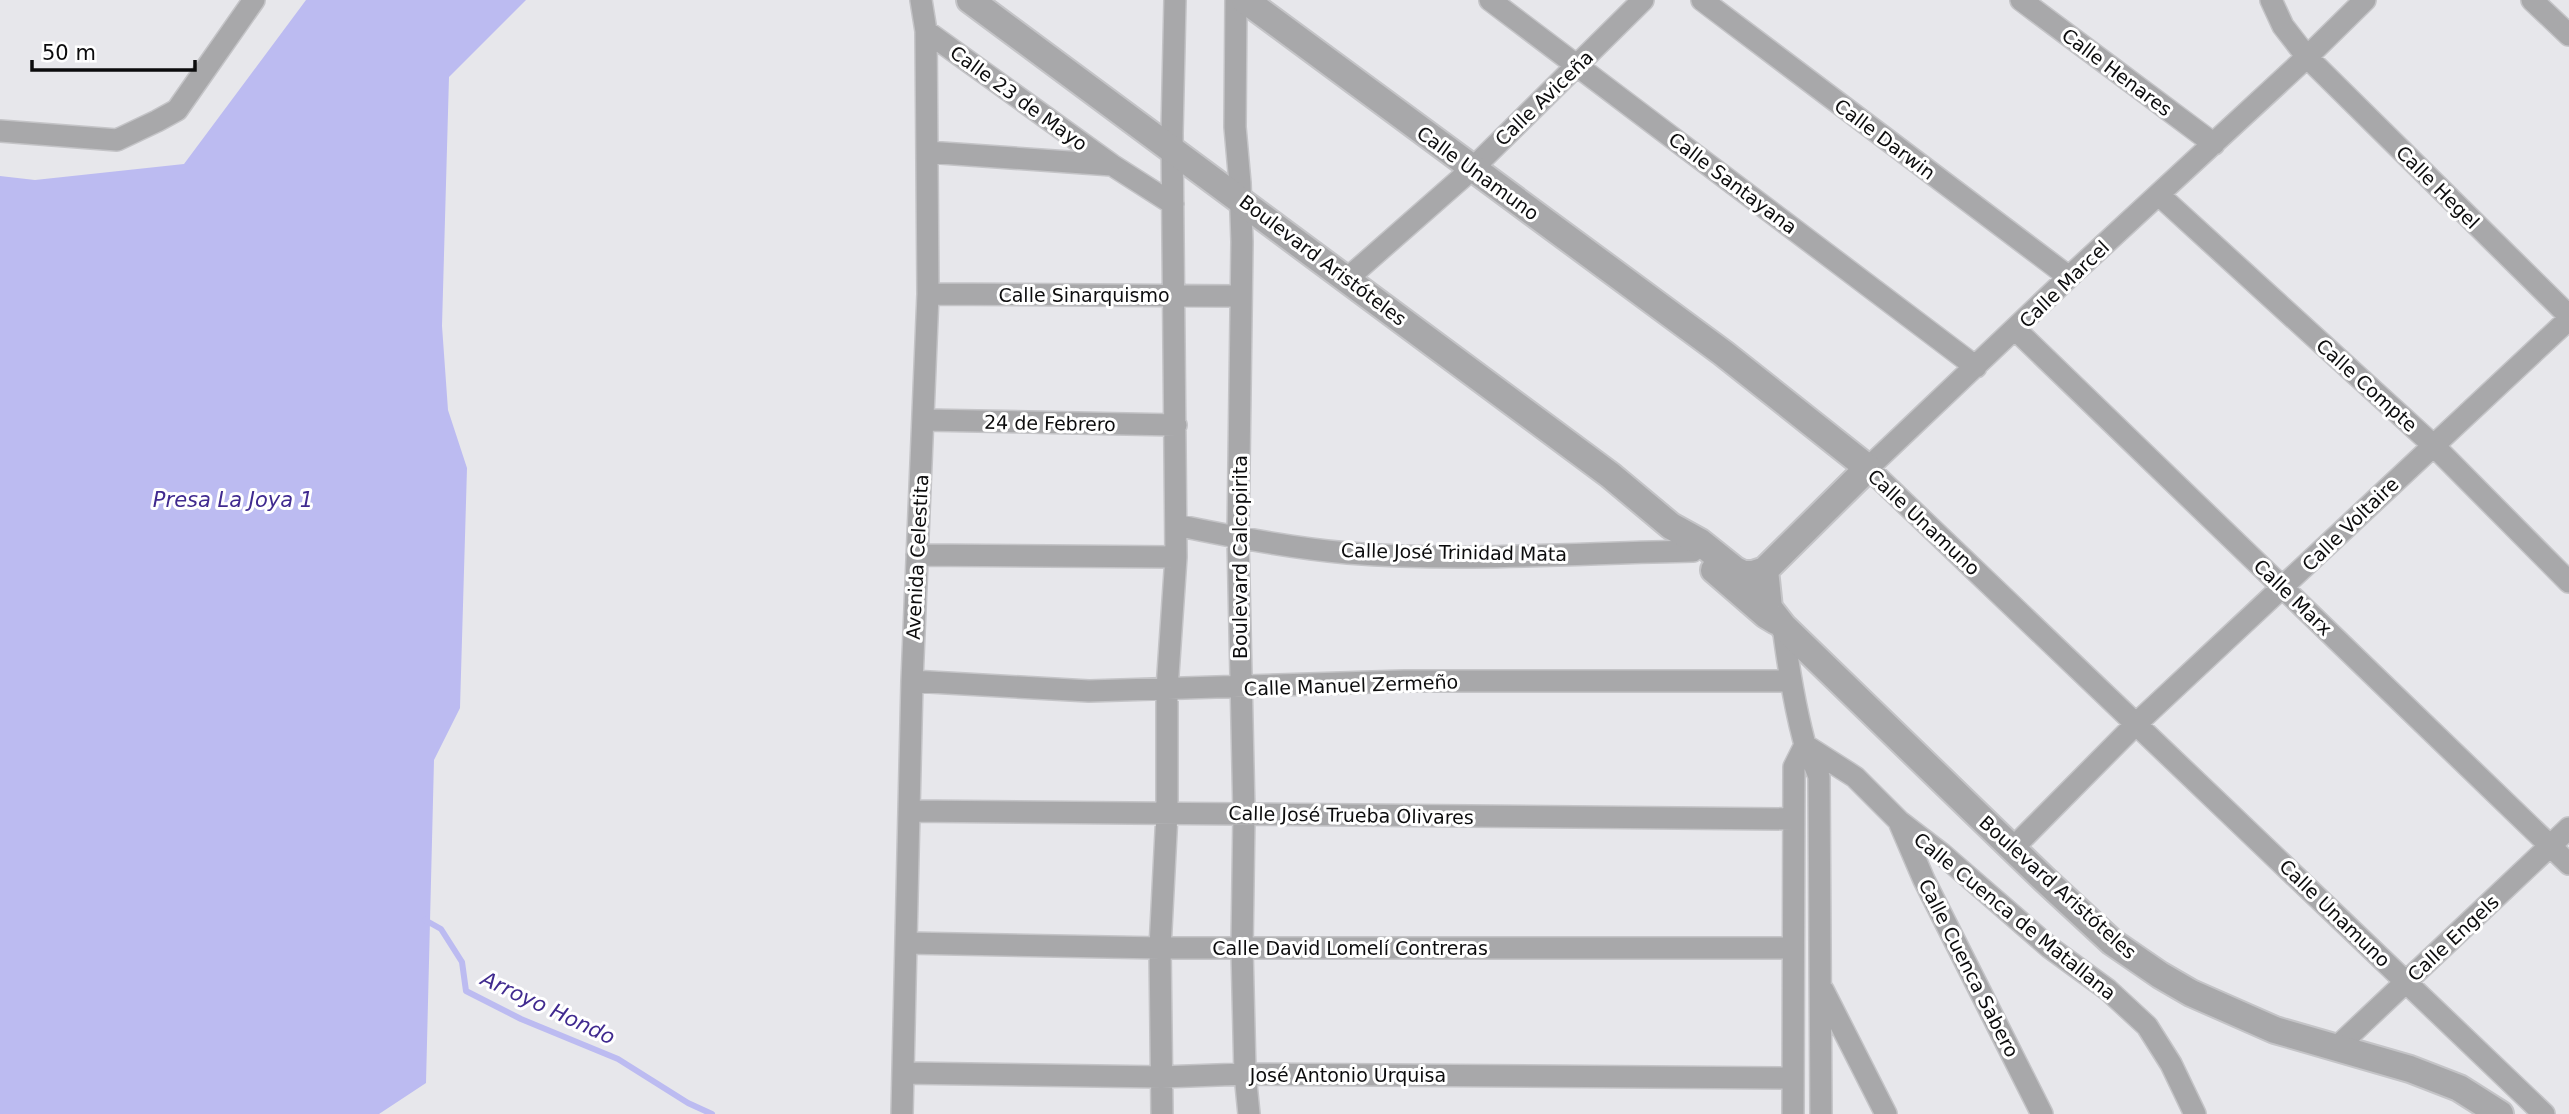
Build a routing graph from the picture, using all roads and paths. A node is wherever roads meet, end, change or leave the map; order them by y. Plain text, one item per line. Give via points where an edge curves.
1 (254, 0) edge
2 (921, 0) edge
3 (970, 0) edge
4 (1175, 0) edge
5 (1236, 0) edge
6 (1245, 0) edge
7 (1490, 0) edge
8 (1643, 0) edge
9 (1702, 0) edge
10 (2021, 0) edge
11 (2271, 0) edge
12 (2365, 0) edge
13 (2532, 0) edge
14 (926, 31) junction
15 (2569, 35) edge
16 (2307, 57) junction
17 (1577, 66) junction
18 (0, 131) edge
19 (2214, 144) junction
20 (1172, 149) junction
21 (927, 152) junction
22 (1112, 165) junction
23 (1472, 169) junction
24 (2159, 195) junction
25 (1240, 198) junction
26 (1173, 204) junction
27 (2069, 277) junction
28 (1348, 278) junction
29 (928, 295) junction
30 (1173, 296) junction
31 (1241, 296) junction
32 (2569, 317) edge
33 (2016, 330) junction
34 (1976, 367) junction
35 (924, 420) junction
36 (1176, 425) junction
37 (2433, 445) junction
38 (1868, 468) junction
39 (1176, 525) junction
40 (1671, 527) junction
41 (1238, 538) junction
42 (1693, 551) junction
43 (917, 555) junction
44 (1176, 557) junction
45 (1765, 570) junction
46 (2569, 582) edge
47 (2283, 587) junction
48 (1783, 626) junction
49 (912, 681) junction
50 (1790, 681) junction
51 (1241, 688) junction
52 (1167, 689) junction
53 (2137, 723) junction
54 (1805, 745) junction
55 (909, 811) junction
56 (1167, 813) junction
57 (1244, 814) junction
58 (1793, 820) junction
59 (1899, 821) junction
60 (2569, 828) edge
61 (2551, 846) junction
62 (2012, 849) junction
63 (2569, 864) edge
64 (908, 943) junction
65 (1160, 948) junction
66 (1242, 948) junction
67 (1793, 948) junction
68 (2407, 981) junction
69 (1820, 985) junction
70 (2336, 1048) junction
71 (904, 1073) junction
72 (1245, 1074) junction
73 (1162, 1077) junction
74 (1793, 1078) junction
75 (902, 1114) edge
76 (1162, 1114) edge
77 (1248, 1114) edge
78 (1793, 1114) edge
79 (1821, 1114) edge
80 (1886, 1114) edge
81 (2042, 1114) edge
82 (2195, 1114) edge
83 (2500, 1114) edge
84 (2544, 1114) edge

1 - 18 street via 177,110 156,121 117,140
2 - 14 street, Avenida Celestita
3 - 20 street, Boulevard Aristóteles
4 - 20 street
5 - 25 street, Boulevard Calcopirita via 1235,127
6 - 23 street, Calle Unamuno
7 - 17 street, Calle Santayana
8 - 17 street, Calle Aviceña
9 - 27 street, Calle Darwin
10 - 19 street, Calle Henares
11 - 16 street, Calle Hegel via 2283,26
12 - 16 street, Calle Marcel
13 - 15 street
14 - 21 street, Avenida Celestita
14 - 22 street, Calle 23 de Mayo
16 - 19 street, Calle Marcel
16 - 32 street, Calle Hegel
17 - 23 street, Calle Aviceña
17 - 34 street, Calle Santayana
19 - 24 street, Calle Marcel
20 - 25 street, Boulevard Aristóteles
20 - 26 street
21 - 22 street, Calle 23 de Mayo
21 - 29 street, Avenida Celestita
22 - 26 street, Calle 23 de Mayo
23 - 28 street, Calle Aviceña
23 - 38 street, Calle Unamuno via 1723,353
24 - 27 street, Calle Marcel
24 - 37 street, Calle Compte
25 - 28 street, Boulevard Aristóteles
25 - 31 street, Boulevard Calcopirita
26 - 30 street
27 - 33 street, Calle Marcel
28 - 40 street, Boulevard Aristóteles via 1610,475
29 - 30 street, Calle Sinarquismo
29 - 35 street, Avenida Celestita
30 - 31 street, Calle Sinarquismo
30 - 36 street
31 - 41 street, Boulevard Calcopirita
32 - 37 street, Calle Voltaire
33 - 34 street, Calle Marcel
33 - 47 street, Calle Marx
34 - 38 street, Calle Marcel
35 - 36 street, 24 de Febrero
35 - 43 street, Avenida Celestita
36 - 39 street
37 - 46 street, Calle Compte
37 - 47 street, Calle Voltaire
38 - 45 street, Calle Marcel
38 - 53 street, Calle Unamuno
39 - 41 street, Calle José Trinidad Mata
39 - 44 street
40 - 42 street, Boulevard Aristóteles
40 - 45 street, Boulevard Aristóteles via 1743,574
41 - 42 street, Calle José Trinidad Mata via 1349,553 1414,556
41 - 51 street, Boulevard Calcopirita
42 - 48 street, Boulevard Aristóteles
43 - 44 street
43 - 49 street, Avenida Celestita
44 - 52 street
45 - 48 street, Boulevard Aristóteles via 1769,608
47 - 53 street, Calle Voltaire
47 - 61 street, Calle Marx
48 - 50 street
48 - 62 street, Boulevard Aristóteles
49 - 52 street, Calle Manuel Zermeño via 1089,691
49 - 55 street, Avenida Celestita
50 - 51 street, Calle Manuel Zermeño via 1404,681
50 - 54 street
51 - 52 street, Calle Manuel Zermeño
51 - 57 street, Boulevard Calcopirita
52 - 56 street
53 - 62 street, Calle Voltaire
53 - 68 street, Calle Unamuno
54 - 58 street via 1794,767
54 - 59 street, Calle Cuenca de Matallana via 1855,777
54 - 69 street via 1819,776
55 - 56 street, Calle José Trueba Olivares
55 - 64 street, Avenida Celestita
56 - 57 street, Calle José Trueba Olivares
56 - 65 street
57 - 58 street, Calle José Trueba Olivares
57 - 66 street, Boulevard Calcopirita
58 - 67 street
59 - 81 street, Calle Cuenca Sabero
59 - 82 street, Calle Cuenca de Matallana via 2049,947 2108,990 2147,1027
60 - 61 street, Calle Engels
61 - 63 street, Calle Marx
61 - 68 street, Calle Engels
62 - 70 street, Boulevard Aristóteles via 2112,942 2160,975 2275,1030
64 - 65 street, Calle David Lomelí Contreras
64 - 71 street, Avenida Celestita
65 - 66 street, Calle David Lomelí Contreras
65 - 73 street
66 - 67 street, Calle David Lomelí Contreras
66 - 72 street, Boulevard Calcopirita
67 - 74 street
68 - 70 street, Calle Engels
68 - 84 street, Calle Unamuno
69 - 79 street
69 - 80 street
70 - 83 street, Boulevard Aristóteles via 2459,1088
71 - 73 street, José Antonio Urquisa
71 - 75 street, Avenida Celestita
72 - 73 street, José Antonio Urquisa
72 - 74 street, José Antonio Urquisa
72 - 77 street, Boulevard Calcopirita
73 - 76 street
74 - 78 street

